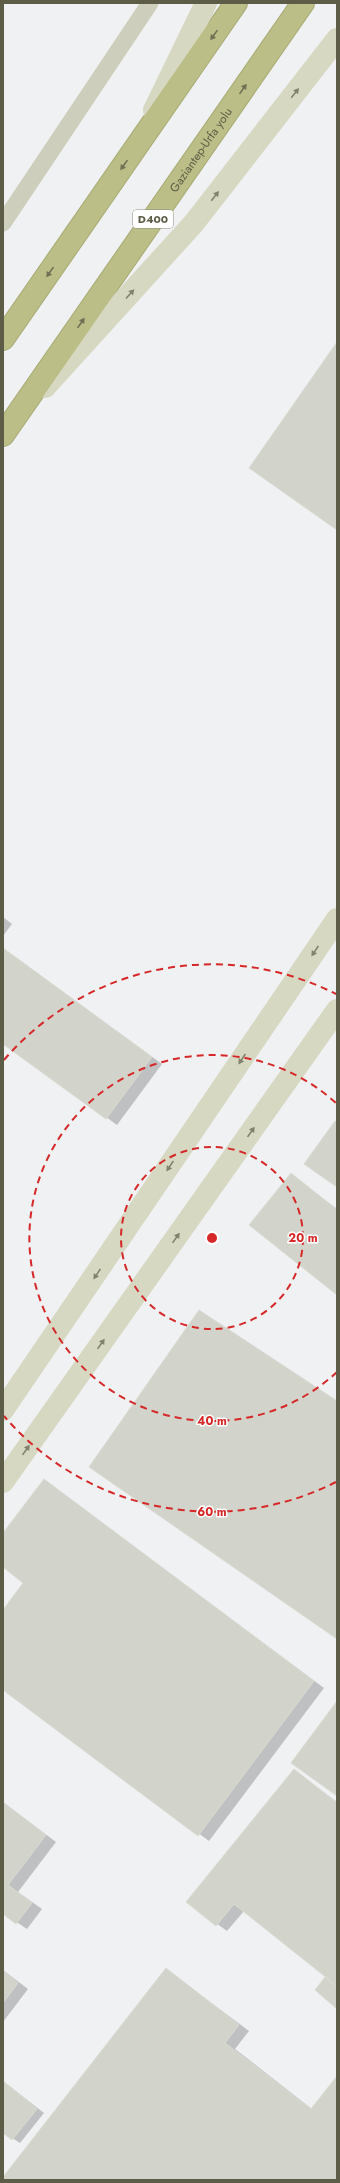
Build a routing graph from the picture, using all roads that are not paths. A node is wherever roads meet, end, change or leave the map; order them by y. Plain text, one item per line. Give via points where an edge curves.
1 (150, 3) edge
2 (206, 3) edge
3 (236, 3) edge
4 (304, 3) edge
5 (337, 39) edge
6 (139, 143) junction
7 (3, 223) edge
8 (3, 339) edge
9 (6, 431) edge
10 (337, 919) edge
11 (337, 1010) edge
12 (3, 1410) edge
13 (3, 1482) edge

1 - 7 lane
2 - 6 street
3 -> 6 highway
9 -> 4 highway, Gaziantep-Urfa yolu / D400
9 -> 5 street via 194,223
6 -> 8 highway
10 -> 12 street
13 -> 11 street

